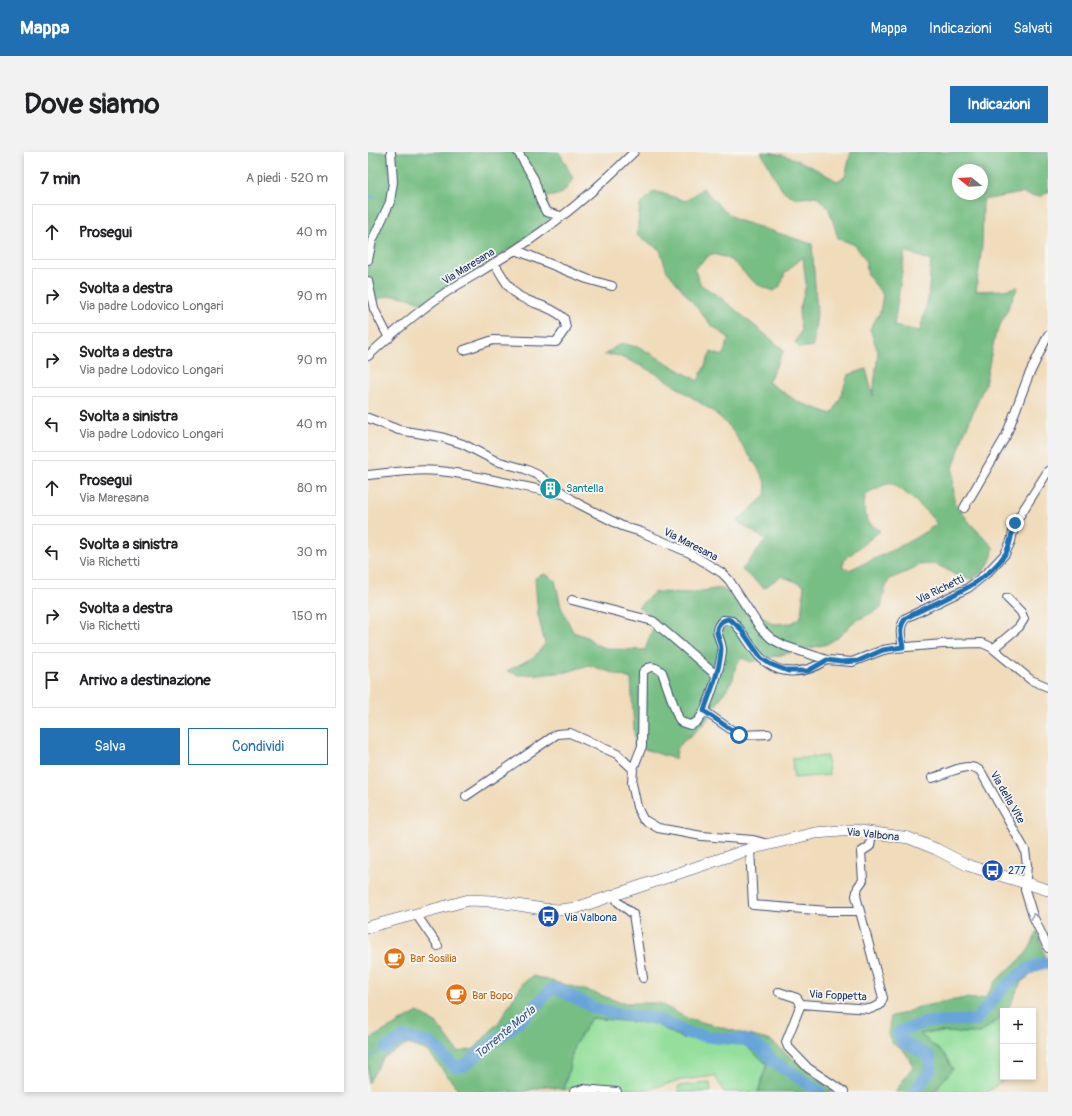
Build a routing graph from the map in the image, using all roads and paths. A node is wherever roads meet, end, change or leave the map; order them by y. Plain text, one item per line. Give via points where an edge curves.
1 (391, 152) edge
2 (518, 152) edge
3 (634, 152) edge
4 (561, 216) junction
5 (516, 250) junction
6 (368, 260) edge
7 (494, 263) junction
8 (368, 281) edge
9 (612, 286) dead end
10 (1048, 335) edge
11 (389, 338) junction
12 (464, 350) dead end
13 (368, 356) edge
14 (368, 418) edge
15 (1048, 471) edge
16 (368, 475) edge
17 (564, 494) junction
18 (964, 508) dead end
19 (1007, 598) dead end
20 (572, 600) dead end
21 (903, 647) junction
22 (994, 648) junction
23 (827, 660) junction
24 (716, 675) junction
25 (1048, 687) edge
26 (704, 711) junction
27 (768, 734) dead end
28 (633, 769) junction
29 (932, 778) dead end
30 (466, 796) dead end
31 (872, 832) junction
32 (728, 838) junction
33 (769, 844) junction
34 (748, 850) junction
35 (1025, 883) junction
36 (1048, 890) edge
37 (614, 894) junction
38 (859, 911) junction
39 (416, 914) junction
40 (368, 927) edge
41 (438, 946) dead end
42 (1048, 948) edge
43 (642, 978) dead end
44 (779, 992) dead end
45 (800, 1004) junction
46 (574, 1092) edge
47 (617, 1092) edge
48 (844, 1092) edge

1 - 6 street via 393,182 390,202 372,241
2 - 4 street via 534,179 546,212
3 - 4 street, Via Maresana via 592,192
4 - 5 street, Via Maresana
5 - 7 street, Via Maresana
5 - 9 street via 587,279
7 - 11 street, Via Maresana via 449,290
7 - 12 street via 513,291 519,296 554,309 564,318 566,328 556,342 493,340
8 - 11 street via 374,309
10 - 18 street via 1028,377 1006,436
11 - 13 street, Via Maresana
14 - 17 street, Via Maresana via 399,430 441,437 463,444 496,461 538,475
15 - 21 street, Via Richetti via 1015,523 1005,554 968,588 906,618 901,626
16 - 17 street via 447,471
17 - 23 street, Via Maresana via 622,526 690,553 722,573 736,587 757,623 772,639
19 - 22 street via 1024,618 1019,626
20 - 24 street via 653,621
21 - 22 street, Via Maresana via 967,643 986,644
21 - 23 street, Via Maresana via 883,650 852,662
22 - 25 street, Via Maresana via 1031,680
23 - 24 street via 815,668 798,672 770,664 761,658 736,624 728,619 718,625 716,631 722,648
24 - 26 street
26 - 27 street via 739,735
26 - 28 street via 700,719 690,726 681,722 662,672 657,668 647,667 642,677 642,746
28 - 30 street via 617,754 570,733 556,734
28 - 32 street via 632,782 637,807 643,819 649,824 702,836
29 - 35 street, Via della Vite via 968,767 975,767 981,772 1025,850
31 - 33 street, Via Valbona via 828,832
31 - 35 street, Via Valbona via 916,840 967,865
31 - 38 street, Via Foppetta via 870,846 861,852 863,880 856,890
32 - 33 street
32 - 34 street
33 - 34 street, Via Valbona
34 - 37 street, Via Valbona
34 - 38 street via 753,906
35 - 36 street, Via Valbona
42 -> 35 street, Via della Vite via 1033,916
37 - 39 street, Via Valbona via 576,908 560,910 469,900
37 - 43 street via 618,902 633,914
38 - 45 street, Via Foppetta via 882,998 880,1005 870,1009
39 - 40 street, Via Valbona
39 - 41 street
44 - 45 street via 797,998
45 - 48 street, Via Foppetta via 786,1042 788,1047 808,1068
46 - 47 street via 583,1089

